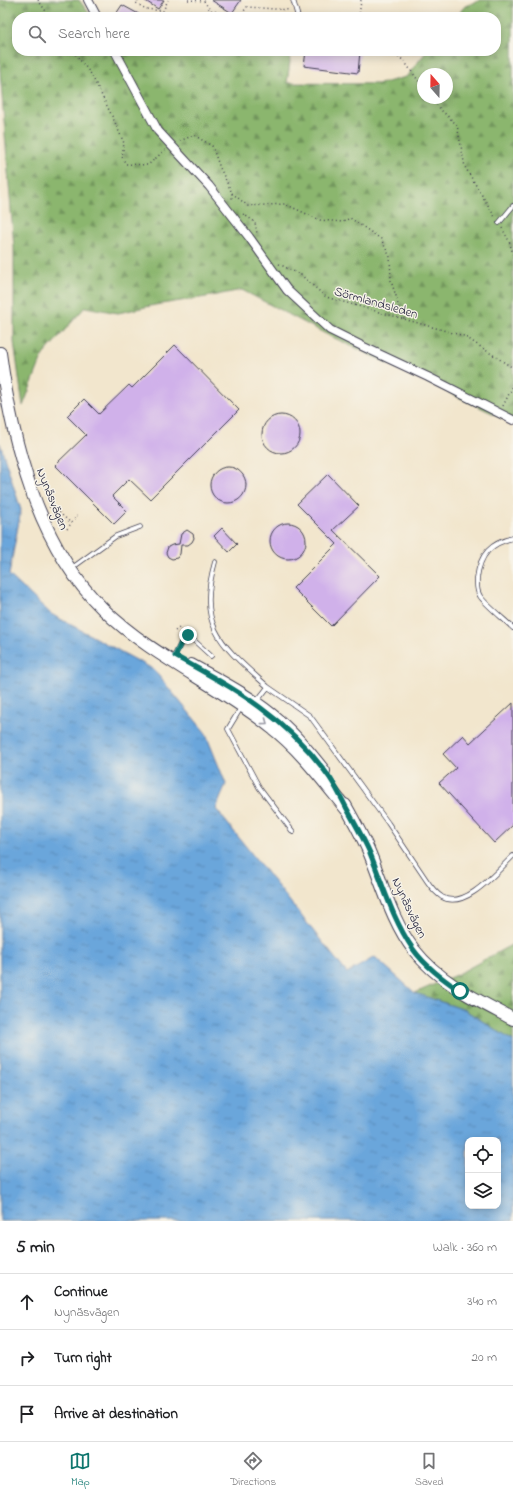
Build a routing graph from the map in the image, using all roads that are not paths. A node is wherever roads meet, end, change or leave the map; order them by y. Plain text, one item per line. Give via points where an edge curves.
1 (88, 0) edge
2 (293, 0) edge
3 (94, 12) edge
4 (297, 12) edge
5 (119, 56) edge
6 (513, 206) edge
7 (500, 223) road end
8 (0, 353) edge
9 (513, 420) edge
10 (140, 527) dead end
11 (513, 538) edge
12 (216, 562) dead end
13 (70, 569) junction
14 (513, 628) edge
15 (211, 656) dead end
16 (173, 659) junction
17 (268, 687) junction
18 (249, 705) junction
19 (293, 832) dead end
20 (513, 856) edge
21 (513, 1019) edge

1 - 3 street
2 - 4 lane
5 - 9 street via 158,132 208,186 249,237 286,290 330,330
6 - 7 lane
8 - 13 street, Nynäsvägen via 15,435 26,474 55,545
10 - 13 lane via 116,536
11 - 14 lane via 499,541 485,554 478,567 477,588 480,597
12 - 17 lane via 211,577 208,603 214,628 233,655
13 - 16 street, Nynäsvägen via 103,609 128,630
15 - 16 lane via 188,635
16 - 18 street, Nynäsvägen via 230,686
17 - 18 lane
17 - 20 lane via 310,716 434,891 443,898 457,900 468,896
18 - 19 lane via 228,729 259,788
18 - 21 street, Nynäsvägen via 279,721 305,746 330,779 370,852 396,919 414,950 460,991

